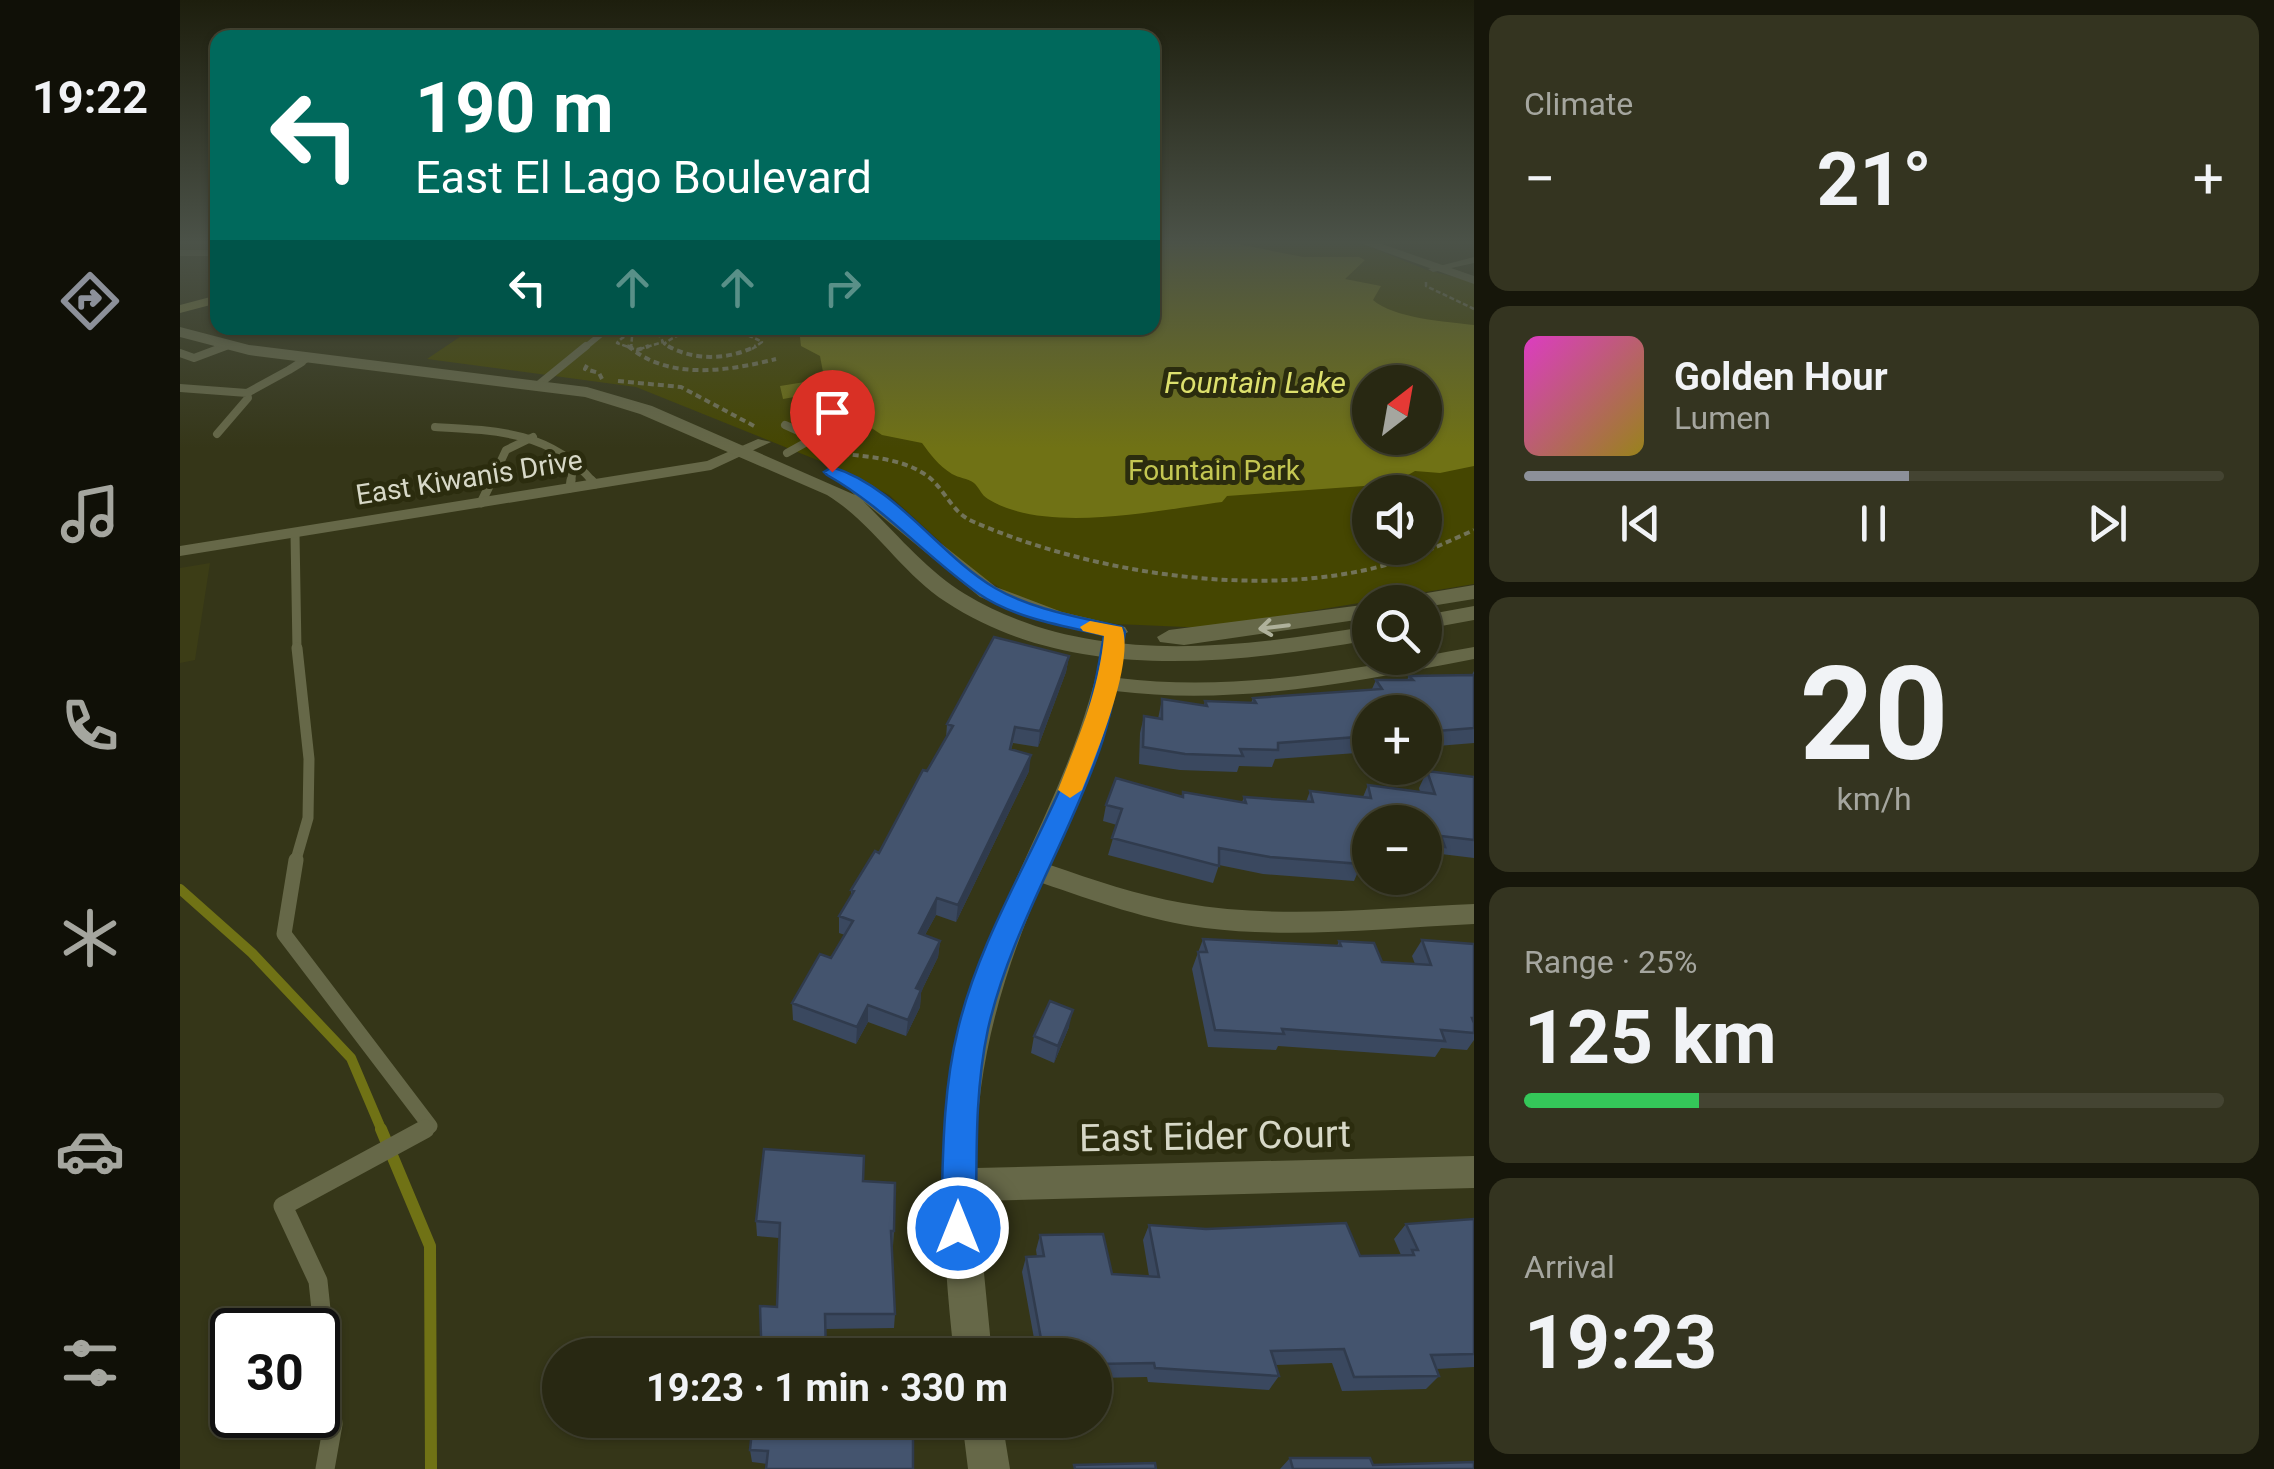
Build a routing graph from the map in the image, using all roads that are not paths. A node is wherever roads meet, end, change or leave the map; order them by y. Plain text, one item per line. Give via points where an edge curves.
1 (180, 319) edge
2 (210, 329) edge
3 (180, 332) edge
4 (238, 335) edge
5 (607, 335) dead end
6 (227, 346) junction
7 (180, 353) edge
8 (194, 358) junction
9 (305, 360) junction
10 (180, 362) edge
11 (437, 369) junction
12 (543, 381) junction
13 (180, 388) edge
14 (247, 393) junction
15 (785, 425) dead end
16 (436, 427) dead end
17 (217, 434) dead end
18 (533, 437) junction
19 (753, 447) junction
20 (796, 449) junction
21 (574, 460) junction
22 (595, 484) junction
23 (570, 488) junction
24 (481, 503) junction
25 (294, 534) junction
26 (180, 551) edge
27 (971, 580) junction
28 (942, 588) junction
29 (1474, 592) edge
30 (1442, 597) edge
31 (1474, 613) edge
32 (1352, 614) edge
33 (1442, 619) edge
34 (1352, 635) edge
35 (1114, 641) junction
36 (1474, 653) edge
37 (1106, 683) junction
38 (1035, 870) junction
39 (1474, 914) edge
40 (1474, 1172) edge
41 (958, 1185) junction
42 (971, 1338) edge
43 (985, 1438) edge
44 (325, 1469) edge
45 (989, 1469) edge

1 - 2 street
3 - 6 street
4 - 11 street
5 - 12 lane
6 - 8 lane
6 - 9 street
7 - 8 lane
8 - 10 lane
9 - 11 street
9 - 14 lane
11 - 12 street
12 - 19 street
13 - 14 lane
14 - 17 lane
15 - 20 lane via 814,438
16 - 18 lane
18 - 21 lane
18 - 24 lane via 506,450
19 - 20 street
19 - 22 street, East Kiwanis Drive via 710,465
19 - 28 street via 851,501
20 - 27 street via 862,488
21 - 22 lane
21 - 23 lane
22 - 23 street, East Kiwanis Drive
23 - 24 street, East Kiwanis Drive
24 - 25 street, East Kiwanis Drive
25 - 26 street, East Kiwanis Drive
25 - 44 lane via 308,818 284,934 430,1126 283,1206 318,1282 333,1424
27 - 28 street
27 - 35 street
28 - 35 street via 1001,622 1042,636
29 - 30 street
31 - 33 street
32 -> 35 street via 1184,638
34 - 35 street via 1239,654 1171,655
35 - 37 street
36 - 37 street via 1236,693
37 - 38 street via 1086,755
38 - 39 street via 1204,917 1261,922
38 - 41 street via 974,1026 962,1090
40 - 41 street, East Eider Court
41 - 42 street
43 - 45 street

